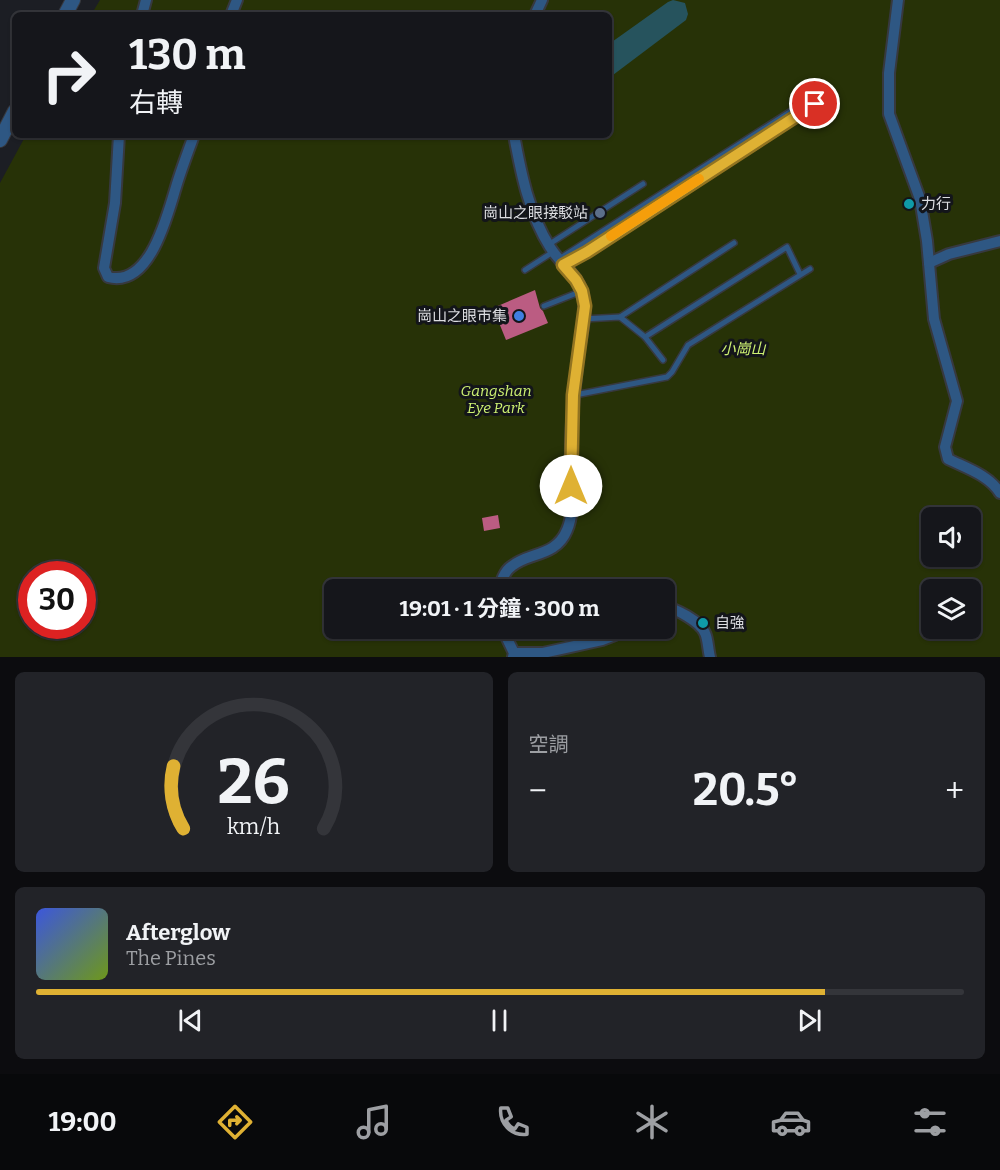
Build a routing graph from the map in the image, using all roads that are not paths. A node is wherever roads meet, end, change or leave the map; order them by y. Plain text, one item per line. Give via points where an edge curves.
1 (898, 0) edge
2 (12, 117) edge
3 (118, 138) edge
4 (193, 138) edge
5 (515, 138) edge
6 (0, 140) edge
7 (643, 184) dead end
8 (1000, 241) edge
9 (734, 243) dead end
10 (556, 255) junction
11 (929, 263) junction
12 (810, 269) dead end
13 (525, 270) dead end
14 (800, 274) junction
15 (582, 291) junction
16 (544, 306) dead end
17 (620, 317) junction
18 (583, 319) junction
19 (645, 337) junction
20 (663, 360) dead end
21 (573, 395) junction
22 (1000, 493) edge
23 (503, 579) edge
24 (675, 610) edge
25 (506, 639) edge
26 (602, 639) edge
27 (513, 655) edge
28 (710, 657) edge

1 - 11 street via 889,73 889,114 920,199
2 - 6 street
3 - 4 street via 116,203 104,268 108,277 117,280 149,259 164,228
5 - 10 street via 523,181
7 - 10 lane
8 - 11 street
9 - 17 lane
10 - 10 lane via 810,99 815,104 587,252
10 - 13 lane
10 - 15 street
11 - 22 street via 934,319 957,401 945,447 948,459 979,474
12 - 14 lane
14 - 19 lane via 788,247
14 - 21 lane via 688,345 667,377
15 - 16 lane
15 - 18 street
17 - 18 lane
17 - 19 lane
18 - 21 street
19 - 20 lane
21 - 23 street via 572,506 568,530 556,546 512,566
24 - 28 street via 705,631
25 - 27 street
26 - 27 street via 543,653

